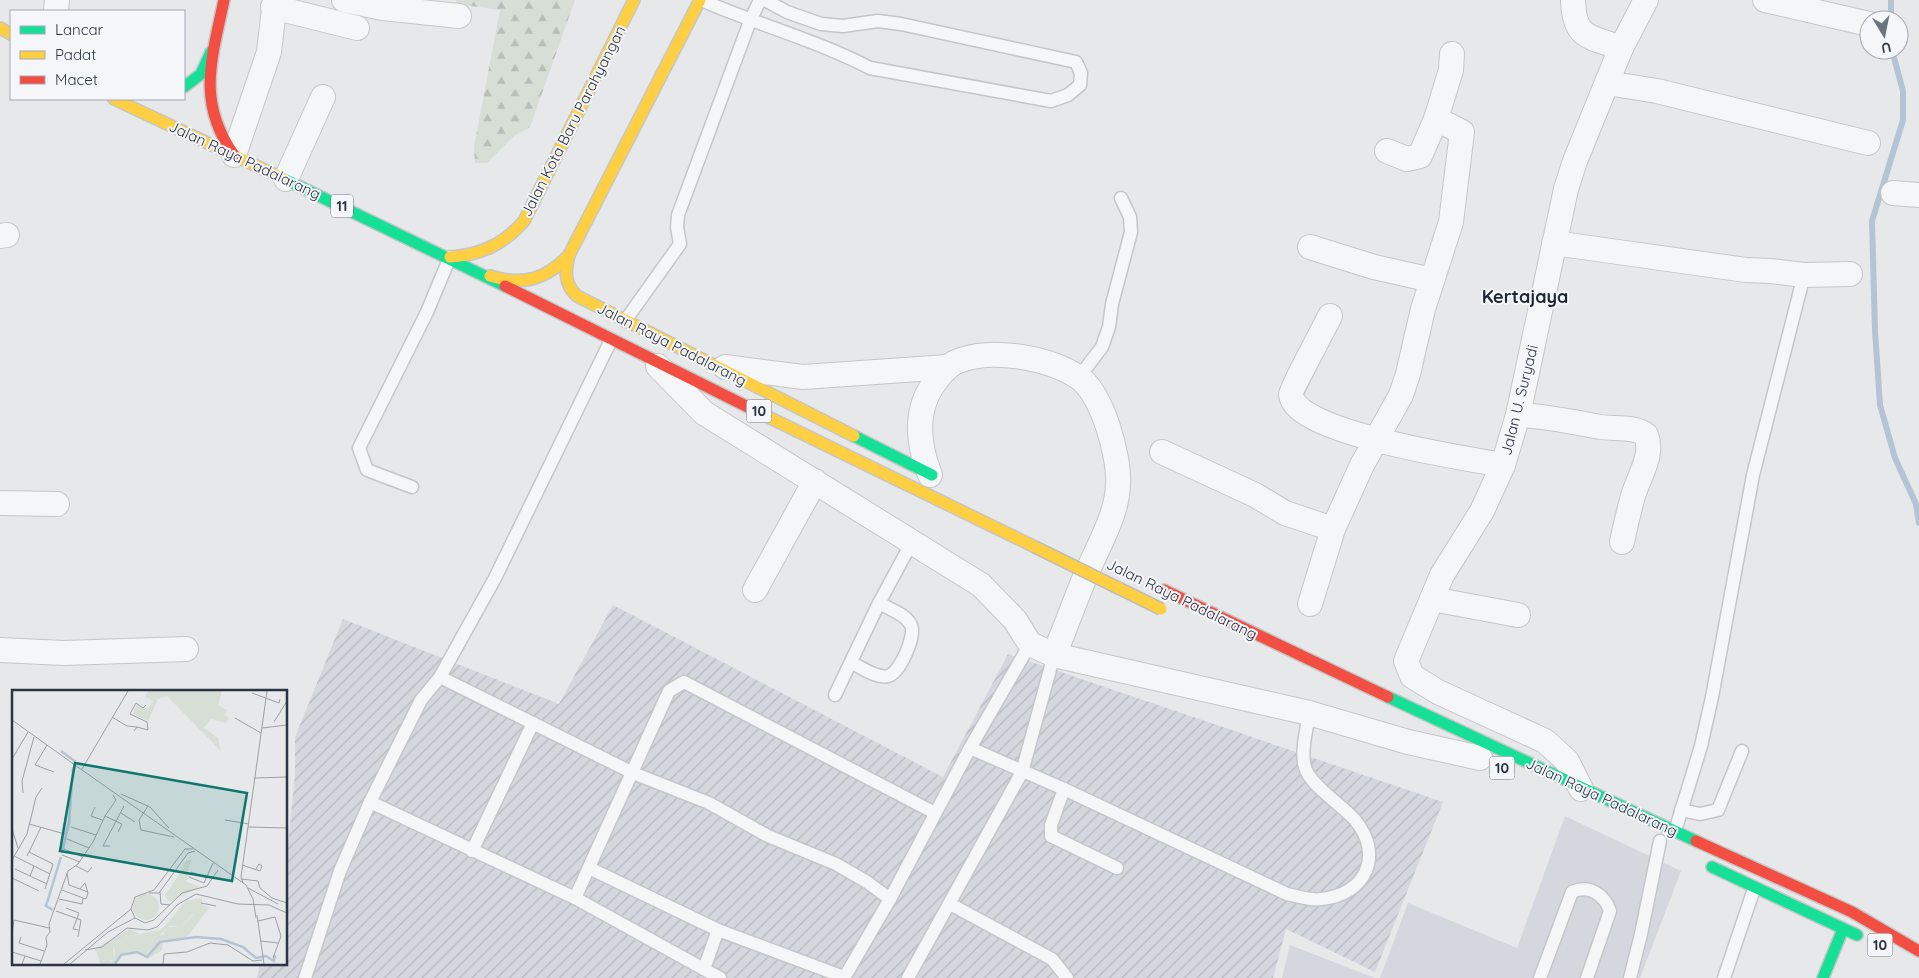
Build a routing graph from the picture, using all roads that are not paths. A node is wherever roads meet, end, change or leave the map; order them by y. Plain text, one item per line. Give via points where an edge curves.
1 (224, 0) edge
2 (344, 0) edge
3 (634, 0) edge
4 (700, 0) edge
5 (760, 0) edge
6 (765, 0) edge
7 (1573, 0) edge
8 (1646, 0) edge
9 (1765, 0) edge
10 (274, 4) edge
11 (459, 16) dead end
12 (750, 21) junction
13 (1859, 22) edge
14 (357, 28) dead end
15 (1621, 48) junction
16 (1452, 54) dead end
17 (1608, 83) junction
18 (185, 86) edge
19 (323, 96) dead end
20 (116, 100) edge
21 (1436, 119) junction
22 (1868, 143) dead end
23 (1387, 151) dead end
24 (234, 155) junction
25 (286, 179) junction
26 (1893, 193) dead end
27 (1919, 195) edge
28 (1122, 198) dead end
29 (1554, 243) junction
30 (1310, 247) dead end
31 (569, 255) junction
32 (450, 257) junction
33 (485, 274) junction
34 (1850, 274) dead end
35 (1804, 275) junction
36 (1432, 280) junction
37 (1330, 316) dead end
38 (626, 321) junction
39 (610, 340) junction
40 (650, 358) junction
41 (713, 365) junction
42 (948, 367) junction
43 (1079, 377) junction
44 (1518, 414) junction
45 (1375, 440) junction
46 (1162, 452) dead end
47 (1503, 465) junction
48 (935, 477) joint
49 (815, 481) junction
50 (412, 487) dead end
51 (0, 503) edge
52 (57, 504) dead end
53 (1333, 529) junction
54 (912, 542) junction
55 (1622, 542) dead end
56 (1080, 549) dead end
57 (1105, 562) dead end
58 (1160, 588) dead end
59 (755, 590) dead end
60 (1432, 599) junction
61 (879, 603) junction
62 (1310, 604) dead end
63 (1165, 611) dead end
64 (1518, 615) dead end
65 (1030, 644) junction
66 (186, 649) dead end
67 (0, 650) edge
68 (1054, 655) junction
69 (852, 663) junction
70 (440, 677) junction
71 (835, 695) dead end
72 (1309, 714) junction
73 (533, 723) junction
74 (1426, 733) dead end
75 (970, 748) junction
76 (1742, 751) dead end
77 (1484, 760) joint
78 (1022, 772) junction
79 (633, 773) junction
80 (1064, 789) junction
81 (1581, 789) junction
82 (370, 802) junction
83 (1681, 810) junction
84 (935, 813) junction
85 (1675, 831) junction
86 (1660, 841) dead end
87 (472, 850) junction
88 (1703, 863) dead end
89 (589, 868) junction
90 (1117, 868) dead end
91 (1754, 889) junction
92 (575, 898) junction
93 (890, 899) junction
94 (950, 904) junction
95 (1842, 929) junction
96 (718, 930) junction
97 (1869, 940) dead end
98 (1919, 951) edge
99 (1896, 952) dead end
100 (1919, 960) edge
101 (704, 969) junction
102 (305, 978) edge
103 (720, 978) edge
104 (844, 978) edge
105 (908, 978) edge
106 (1067, 978) edge
107 (1540, 978) edge
108 (1587, 978) edge
109 (1630, 978) edge
110 (1724, 978) edge
111 (1823, 978) edge

1 - 18 main road via 208,62
1 - 24 main road via 211,71 209,105 217,133
2 - 11 street via 383,8
3 - 32 main road, Jalan Kota Baru Parahyangan via 524,221 488,250
4 - 12 lane
4 - 31 main road
5 - 12 lane
6 - 12 lane via 821,24 843,26 878,21 901,24 1076,62 1081,73 1080,85 1068,95 1051,101 870,68 848,56
7 - 15 street via 1578,29
8 - 15 street, Jalan U. Suryadi
9 - 13 street
10 - 14 street
10 - 24 street via 269,52
12 - 38 lane via 678,215 680,244
15 - 17 street, Jalan U. Suryadi
16 - 21 street via 1451,70
17 - 22 street via 1657,91
17 - 29 street, Jalan U. Suryadi via 1575,161
19 - 25 street
20 - 24 main road, Jalan Raya Padalarang / 11
21 - 23 street via 1420,156 1407,158
21 - 36 street via 1460,129 1463,134 1451,222
24 - 25 main road, Jalan Raya Padalarang / 11
25 - 32 main road, Jalan Raya Padalarang / 11
26 - 27 street
28 - 43 lane via 1130,217 1131,232 1109,327 1102,347
29 - 35 street via 1693,264
29 - 44 street, Jalan U. Suryadi
30 - 36 street via 1374,267
31 - 33 main road, Jalan Raya Padalarang via 548,275 528,281 507,281
31 - 38 main road, Jalan Raya Padalarang / 10 via 565,278 570,290
32 - 33 main road, Jalan Raya Padalarang / 11
32 - 50 lane via 427,312 358,448 367,470
33 - 39 main road, Jalan Raya Padalarang / 10
34 - 35 street
35 - 83 lane via 1753,475 1701,746
36 - 45 street via 1401,395
37 - 45 street via 1292,390 1291,398 1308,414
38 - 41 main road, Jalan Raya Padalarang / 10
39 - 40 main road, Jalan Raya Padalarang / 10
39 - 70 lane via 495,578
40 - 49 street via 704,413
40 - 63 main road, Jalan Raya Padalarang / 10, bridge
41 - 42 street via 803,376
41 - 48 main road, Jalan Raya Padalarang / 10
42 - 43 street via 975,356 1023,356
42 - 48 street via 927,394 920,421 923,457
43 - 68 street via 1103,413 1113,447 1118,485 1104,536
44 - 47 street, Jalan U. Suryadi
44 - 55 street via 1641,431 1646,435 1649,445 1647,459
45 - 47 street
45 - 53 street
46 - 53 street via 1255,495 1285,513
47 - 60 street, Jalan U. Suryadi via 1482,511 1442,575
49 - 54 street
49 - 59 street
51 - 52 street
53 - 62 street
54 - 61 lane
54 - 65 street via 981,585 1015,620
56 - 57 main road, Jalan Raya Padalarang
58 - 81 main road, Jalan Raya Padalarang / 10
60 - 64 street
60 - 81 street, Jalan U. Suryadi via 1407,656 1406,666 1412,676 1438,692 1544,741 1567,761
61 - 69 lane
61 - 69 lane via 910,624 912,637 898,669 889,676 880,676
65 - 68 street
65 - 75 lane
66 - 67 street via 64,653
68 - 72 street
68 - 78 lane
69 - 71 lane
70 - 73 lane
70 - 82 lane via 421,700
72 - 77 street
72 - 80 lane via 1304,758 1307,774 1355,820 1365,836 1370,863 1362,880 1348,892 1320,900 1287,894
73 - 79 lane
73 - 87 lane
74 - 77 main road, 10
75 - 78 lane
75 - 84 lane
76 - 83 lane via 1718,810 1707,814
78 - 80 lane
78 - 94 lane
79 - 84 lane via 669,691 684,682
79 - 89 lane
79 - 93 lane via 709,803 768,836 836,864
80 - 90 lane via 1050,825 1051,836
81 - 85 main road, Jalan Raya Padalarang / 10
82 - 87 lane
82 - 102 lane via 340,871
83 - 85 lane
84 - 93 lane
85 - 98 main road, Jalan Raya Padalarang / 10 via 1852,912
86 - 109 lane
87 - 92 lane
88 - 91 main road, 10
89 - 92 lane
89 - 96 lane
91 - 95 main road, 10
91 - 110 lane
92 - 101 lane
93 - 104 lane
94 - 105 lane
94 - 106 lane via 1052,959
95 - 97 main road, 10
95 - 111 main road
96 - 101 lane
96 - 104 lane
99 - 100 main road, 10
101 - 103 lane
107 - 108 lane via 1572,892 1578,889 1601,895 1610,911

